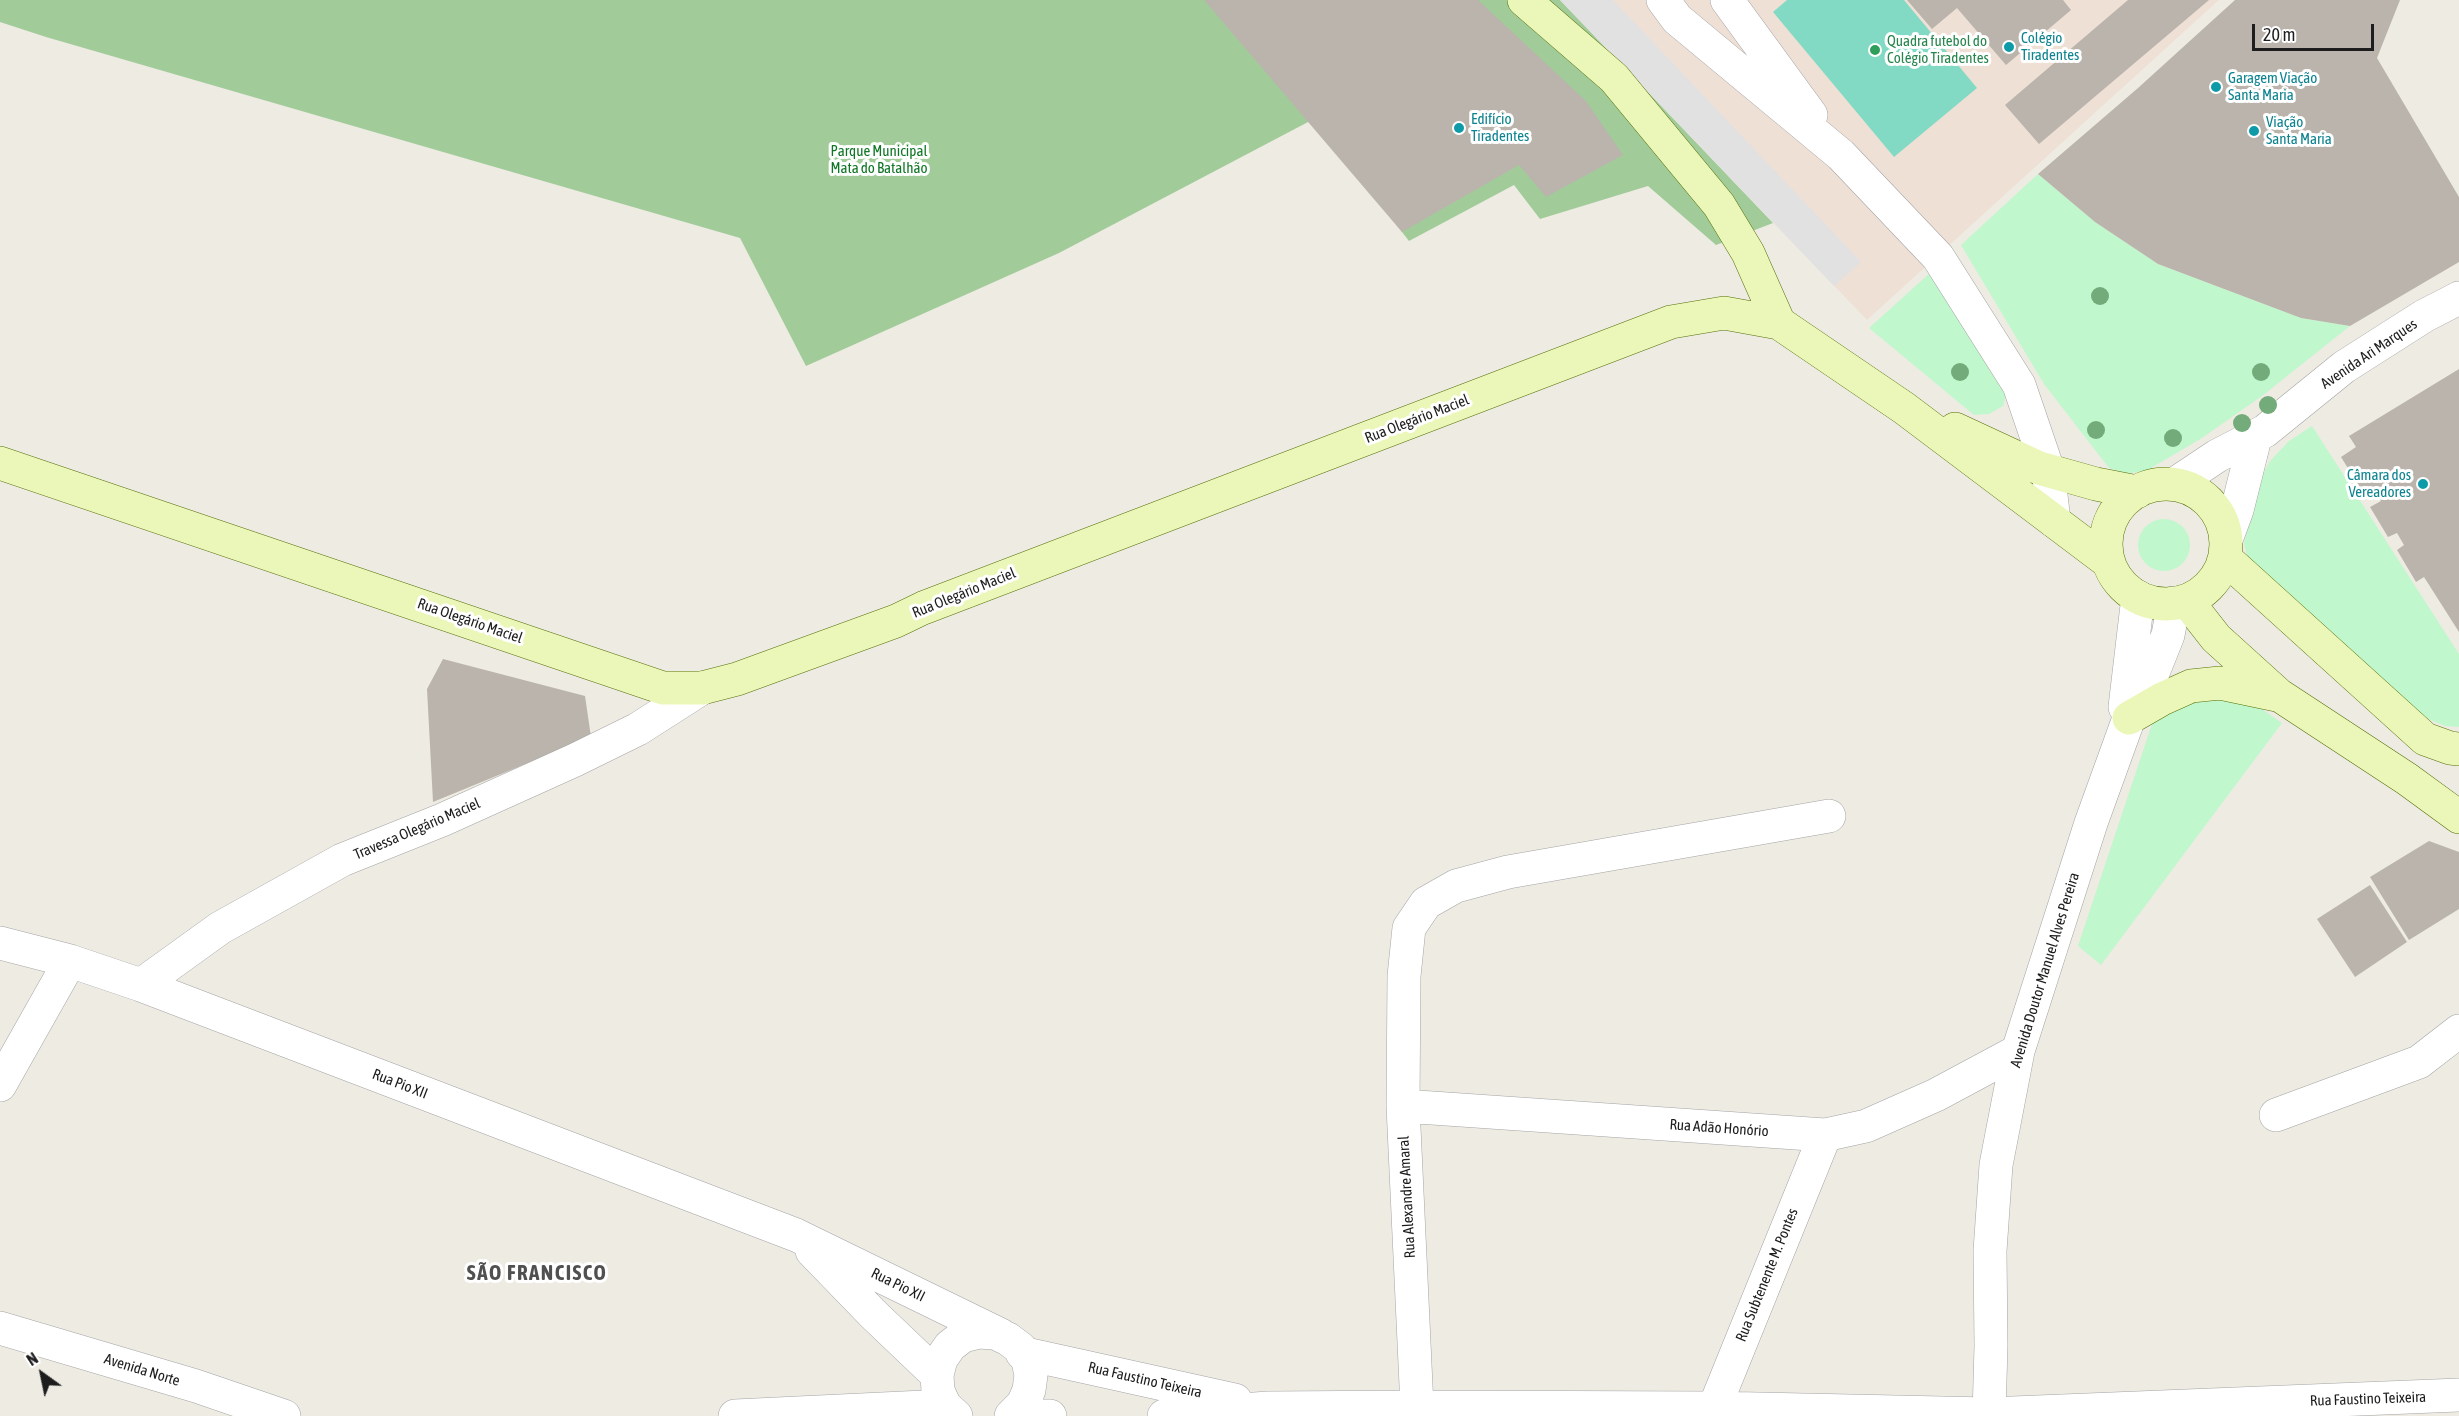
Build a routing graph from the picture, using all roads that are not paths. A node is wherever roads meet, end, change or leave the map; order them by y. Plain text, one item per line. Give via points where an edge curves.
1 (1524, 0) edge
2 (1663, 0) edge
3 (1727, 0) edge
4 (1841, 155) junction
5 (2459, 298) edge
6 (1779, 323) junction
7 (1904, 408) junction
8 (2255, 438) junction
9 (0, 462) edge
10 (2048, 470) junction
11 (2175, 484) junction
12 (2137, 492) junction
13 (2054, 521) junction
14 (2226, 548) junction
15 (2107, 561) junction
16 (2138, 597) junction
17 (2181, 602) junction
18 (702, 687) junction
19 (2279, 695) junction
20 (2124, 731) junction
21 (2459, 749) edge
22 (1829, 816) dead end
23 (2459, 818) edge
24 (0, 943) edge
25 (70, 961) junction
26 (141, 985) junction
27 (2459, 1031) edge
28 (2018, 1051) junction
29 (0, 1085) edge
30 (1403, 1106) junction
31 (2276, 1114) dead end
32 (1825, 1135) junction
33 (796, 1235) junction
34 (0, 1328) edge
35 (1011, 1344) junction
36 (2459, 1395) edge
37 (946, 1399) edge
38 (1269, 1408) junction
39 (1420, 1412) edge
40 (1712, 1412) edge
41 (786, 1414) edge
42 (1012, 1415) edge
43 (1989, 1415) edge
44 (284, 1416) edge
45 (735, 1416) edge
46 (1050, 1416) edge
47 (1164, 1416) edge

1 - 6 street via 1614,78 1719,205 1748,253
2 - 4 street via 1677,19
3 - 4 street
4 - 10 street via 1938,257 2019,386
5 - 8 street, Avenida Ari Marques via 2344,367
6 - 7 street, Rua Olegário Maciel
6 - 18 street, Rua Olegário Maciel via 1724,313 1671,322 896,621 737,679
7 - 10 street
7 - 13 street
8 - 11 street, Avenida Ari Marques via 2217,456
8 - 14 street
9 - 18 street, Rua Olegário Maciel via 663,687
10 - 12 street
10 - 13 street
11 - 12 street via 2155,485
11 - 14 street via 2194,490 2210,502 2221,518
12 - 15 street via 2110,521
13 - 15 street
14 - 17 street via 2218,575 2205,590
14 - 21 street via 2425,739
15 - 16 street via 2116,579
16 - 17 street via 2168,605
16 - 20 street, Avenida Doutor Manuel Alves Pereira
17 - 19 street
17 - 20 street, Avenida Doutor Manuel Alves Pereira
18 - 26 street, Travessa Olegário Maciel via 638,729 585,755 342,860 220,928
19 - 20 street via 2220,683 2191,686 2162,699
19 - 23 street
20 - 28 street, Avenida Doutor Manuel Alves Pereira
22 - 30 street, Rua Alexandre Amaral via 1508,872 1456,886 1426,903 1409,928 1404,976
24 - 25 street, Rua Pio XII
25 - 26 street, Rua Pio XII
25 - 29 street
26 - 33 street, Rua Pio XII
27 - 31 street via 2419,1062
28 - 32 street, Rua Adão Honório via 1936,1095 1866,1125
28 - 43 street, Avenida Doutor Manuel Alves Pereira via 1996,1164 1990,1251
30 - 32 street, Rua Adão Honório
30 - 39 street, Rua Alexandre Amaral
32 - 40 street, Rua Subtenente M. Pontes
33 - 35 street, Rua Pio XII
33 - 37 street, Rua Pio XII via 873,1314
34 - 44 street, Avenida Norte
35 - 37 street via 979,1332 963,1336 951,1346 941,1359
35 - 38 street, Rua Faustino Teixeira
35 - 42 street via 1028,1361 1031,1375 1023,1404
36 - 43 street, Rua Faustino Teixeira
37 - 41 street
38 - 39 street, Rua Faustino Teixeira
38 - 47 street, Rua Faustino Teixeira
39 - 40 street, Rua Faustino Teixeira
40 - 43 street, Rua Faustino Teixeira
41 - 45 street
42 - 46 street

